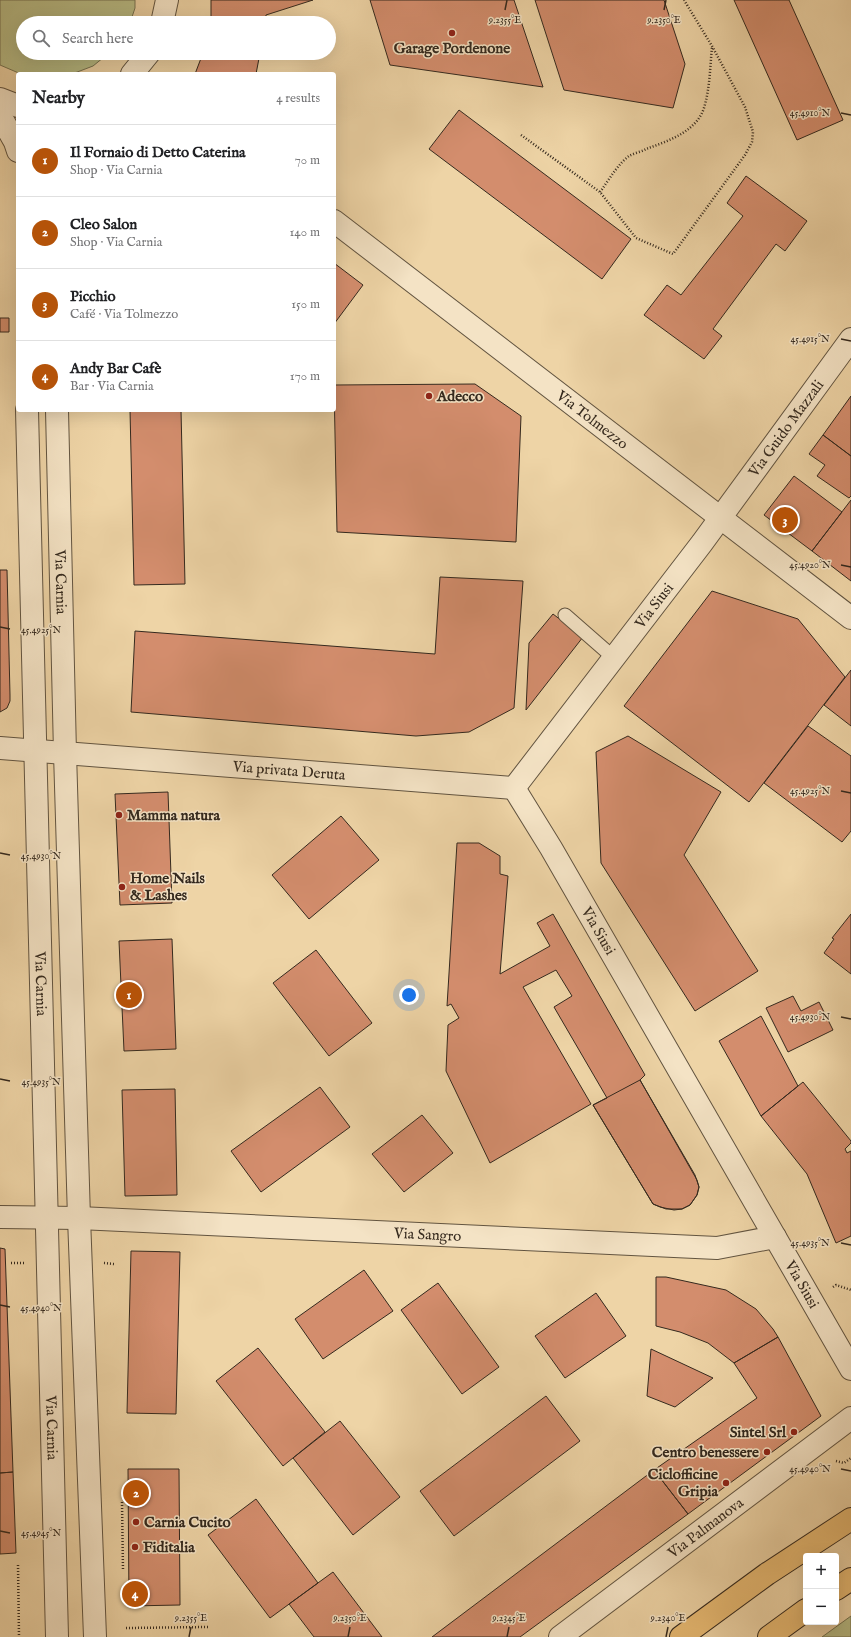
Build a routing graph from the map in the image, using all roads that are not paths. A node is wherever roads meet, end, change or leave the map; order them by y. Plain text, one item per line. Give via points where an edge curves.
1 (167, 0) edge
2 (164, 16) edge
3 (143, 60) edge
4 (134, 72) edge
5 (0, 100) edge
6 (16, 105) edge
7 (0, 115) edge
8 (16, 145) edge
9 (336, 224) edge
10 (851, 339) edge
11 (27, 412) edge
12 (57, 412) edge
13 (720, 517) junction
14 (565, 615) dead end
15 (851, 618) edge
16 (613, 657) junction
17 (0, 748) edge
18 (36, 750) junction
19 (65, 753) junction
20 (514, 788) junction
21 (0, 1217) edge
22 (47, 1218) junction
23 (79, 1218) junction
24 (775, 1237) junction
25 (851, 1369) edge
26 (851, 1418) edge
27 (851, 1519) edge
28 (851, 1579) edge
29 (839, 1587) edge
30 (803, 1612) edge
31 (57, 1637) edge
32 (95, 1637) edge
33 (560, 1637) edge
34 (682, 1637) edge
35 (769, 1637) edge

1 - 2 street
3 - 4 street
5 - 6 street
7 - 8 street
9 - 13 street, Via Tolmezzo
10 - 13 street, Via Guido Mazzali
11 - 18 street, Via Carnia
12 - 19 street, Via Carnia
13 - 15 street, Via Tolmezzo
13 - 16 street, Via Siusi
14 - 16 lane
16 - 20 street, Via Siusi
17 - 18 street
18 - 19 street
18 - 22 street, Via Carnia
19 - 20 street, Via privata Deruta
19 - 23 street, Via Carnia
20 - 24 street, Via Siusi
21 - 22 street
22 - 23 street
22 - 31 street, Via Carnia
23 - 24 street, Via Sangro via 717,1248
23 - 32 street, Via Carnia
24 - 25 street, Via Siusi
26 - 33 street, Via Palmanova
27 - 34 main road via 773,1570
28 - 29 main road
30 - 35 main road

